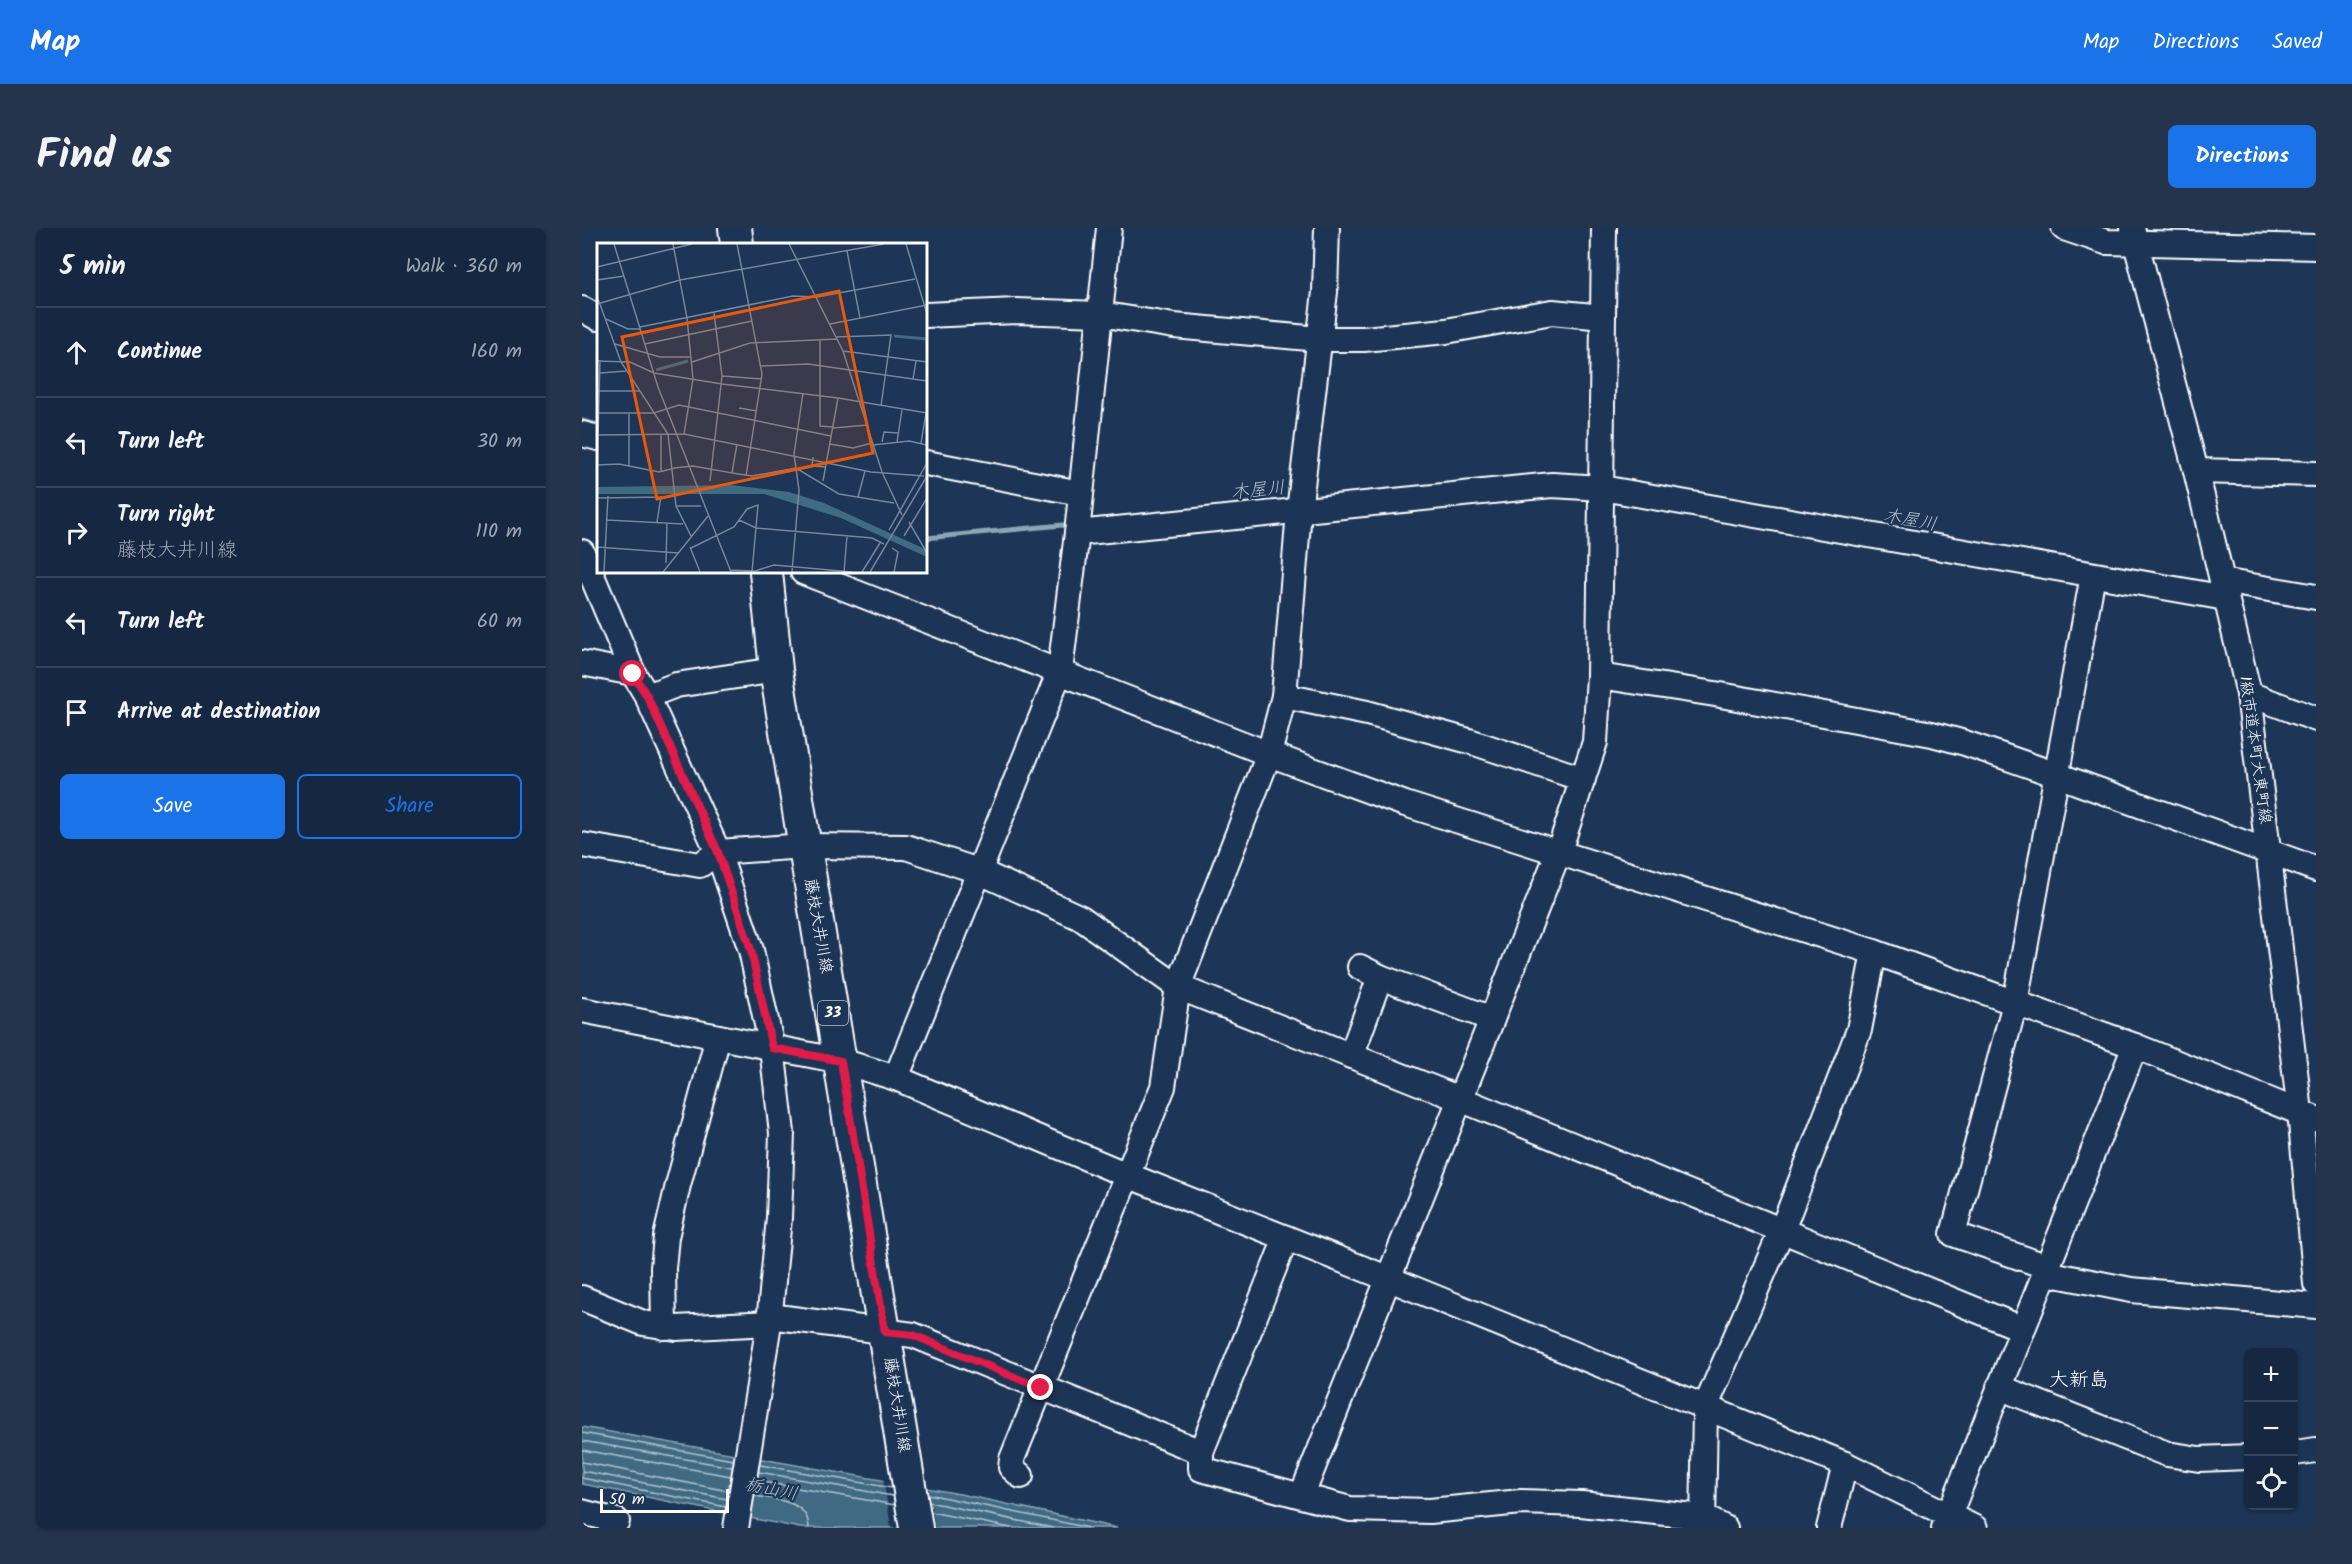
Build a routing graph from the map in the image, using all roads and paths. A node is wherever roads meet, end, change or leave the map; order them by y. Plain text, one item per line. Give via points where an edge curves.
1 (735, 228) edge
2 (1109, 228) edge
3 (1327, 228) edge
4 (1604, 228) edge
5 (2064, 228) edge
6 (2134, 236) edge
7 (737, 243) edge
8 (2316, 247) edge
9 (582, 309) edge
10 (1100, 314) junction
11 (927, 315) edge
12 (597, 317) edge
13 (1603, 317) junction
14 (1320, 339) junction
15 (582, 434) edge
16 (597, 438) edge
17 (927, 463) edge
18 (2196, 471) junction
19 (2316, 474) edge
20 (1602, 488) junction
21 (1300, 504) junction
22 (1078, 517) junction
23 (582, 552) edge
24 (766, 573) edge
25 (806, 573) edge
26 (2093, 575) junction
27 (2224, 589) junction
28 (2316, 597) edge
29 (582, 663) edge
30 (776, 670) junction
31 (1060, 671) junction
32 (633, 674) junction
33 (1599, 676) junction
34 (2249, 694) junction
35 (647, 696) junction
36 (1284, 696) junction
37 (2316, 719) edge
38 (1269, 754) junction
39 (2057, 775) junction
40 (1583, 779) junction
41 (582, 845) edge
42 (804, 846) junction
43 (1559, 851) junction
44 (718, 852) junction
45 (2269, 852) junction
46 (2316, 869) edge
47 (978, 871) junction
48 (1874, 952) junction
49 (1178, 987) junction
50 (2015, 1003) junction
51 (582, 1010) edge
52 (1492, 1019) junction
53 (718, 1037) junction
54 (2135, 1046) junction
55 (772, 1048) junction
56 (1351, 1056) junction
57 (841, 1061) junction
58 (896, 1078) junction
59 (1460, 1099) junction
60 (2308, 1116) edge
61 (1127, 1175) junction
62 (1782, 1230) junction
63 (1286, 1238) junction
64 (2047, 1270) junction
65 (1387, 1278) junction
66 (2316, 1284) edge
67 (582, 1298) edge
68 (2316, 1306) edge
69 (770, 1319) junction
70 (664, 1327) junction
71 (2023, 1329) junction
72 (885, 1332) junction
73 (2000, 1387) junction
74 (1041, 1388) junction
75 (1705, 1408) junction
76 (2316, 1450) edge
77 (1201, 1452) junction
78 (2298, 1452) edge
79 (2244, 1457) edge
80 (1845, 1464) junction
81 (1021, 1476) dead end
82 (1302, 1495) junction
83 (582, 1512) edge
84 (617, 1519) edge
85 (1946, 1521) edge
86 (1703, 1523) edge
87 (736, 1528) edge
88 (916, 1528) edge
89 (1725, 1528) edge
90 (1829, 1528) edge
91 (1975, 1528) edge

1 - 7 main road
2 - 10 street
3 - 14 street
4 - 13 street
5 - 6 street via 2106,242
6 - 8 street
6 - 18 street, 1級市道本町大東町線
9 - 12 street
10 - 11 street via 1016,311
10 - 14 street via 1174,326
10 - 22 street
13 - 14 street via 1552,312 1446,331
13 - 20 street
14 - 21 street
15 - 16 street
17 - 22 street
18 - 19 street
18 - 27 street, 1級市道本町大東町線
20 - 21 street via 1552,485
20 - 26 street
20 - 33 street
21 - 22 street
21 - 36 street
22 - 31 street
23 - 32 street
24 - 30 main road, 藤枝大井川線 / 33
25 - 31 street
26 - 27 street
26 - 39 street
27 - 28 street
27 - 34 street, 1級市道本町大東町線
29 - 32 street
30 - 35 street via 676,685
30 - 42 main road, 藤枝大井川線 / 33
31 - 38 street
31 - 47 street
32 - 35 street
33 - 39 street via 1715,693 1932,734
33 - 40 street via 1595,742
34 - 37 street
34 - 45 street, 1級市道本町大東町線
35 - 44 street
36 - 38 street
36 - 40 street via 1367,713 1469,741
38 - 43 street via 1405,804
38 - 49 street
39 - 45 street
39 - 50 street
40 - 43 street
41 - 44 street via 700,865
42 - 44 street
42 - 47 street via 906,847
42 - 57 main road, 藤枝大井川線 / 33
43 - 48 street
43 - 52 street
44 - 55 street via 751,950
45 - 46 street
45 - 60 street, 1級市道本町大東町線
47 - 49 street via 1081,918
47 - 58 street
48 - 50 street
48 - 62 street via 1859,1030
49 - 56 street
49 - 61 street via 1163,1086
50 - 54 street
50 - 64 street via 1953,1234
51 - 53 street
52 - 56 street via 1370,972
52 - 59 street
53 - 55 street
53 - 70 street via 666,1237
54 - 60 street
54 - 64 street
55 - 57 street
55 - 69 street via 782,1133
56 - 59 street
57 - 58 street
57 - 72 main road, 藤枝大井川線 / 33
58 - 61 street
59 - 62 street
59 - 65 street
60 - 66 street, 1級市道本町大東町線
61 - 63 street
61 - 74 street
62 - 71 street
62 - 75 street
63 - 65 street
63 - 77 street
64 - 68 street via 2131,1290
64 - 71 street
65 - 75 street
65 - 82 street
67 - 70 street via 643,1323
69 - 70 street
69 - 72 street
69 - 87 street
71 - 73 street
72 - 74 street via 913,1335
72 - 88 main road, 藤枝大井川線 / 33
73 - 79 street via 2167,1454 2199,1459
73 - 85 street
74 - 77 street
74 - 81 street via 1012,1459 1011,1467
75 - 80 street
75 - 86 street
76 - 78 street
77 - 82 street via 1202,1469
80 - 85 street
80 - 90 street
82 - 86 street via 1350,1509 1430,1511 1533,1503 1581,1504
83 - 84 street
85 - 91 street
86 - 89 street

